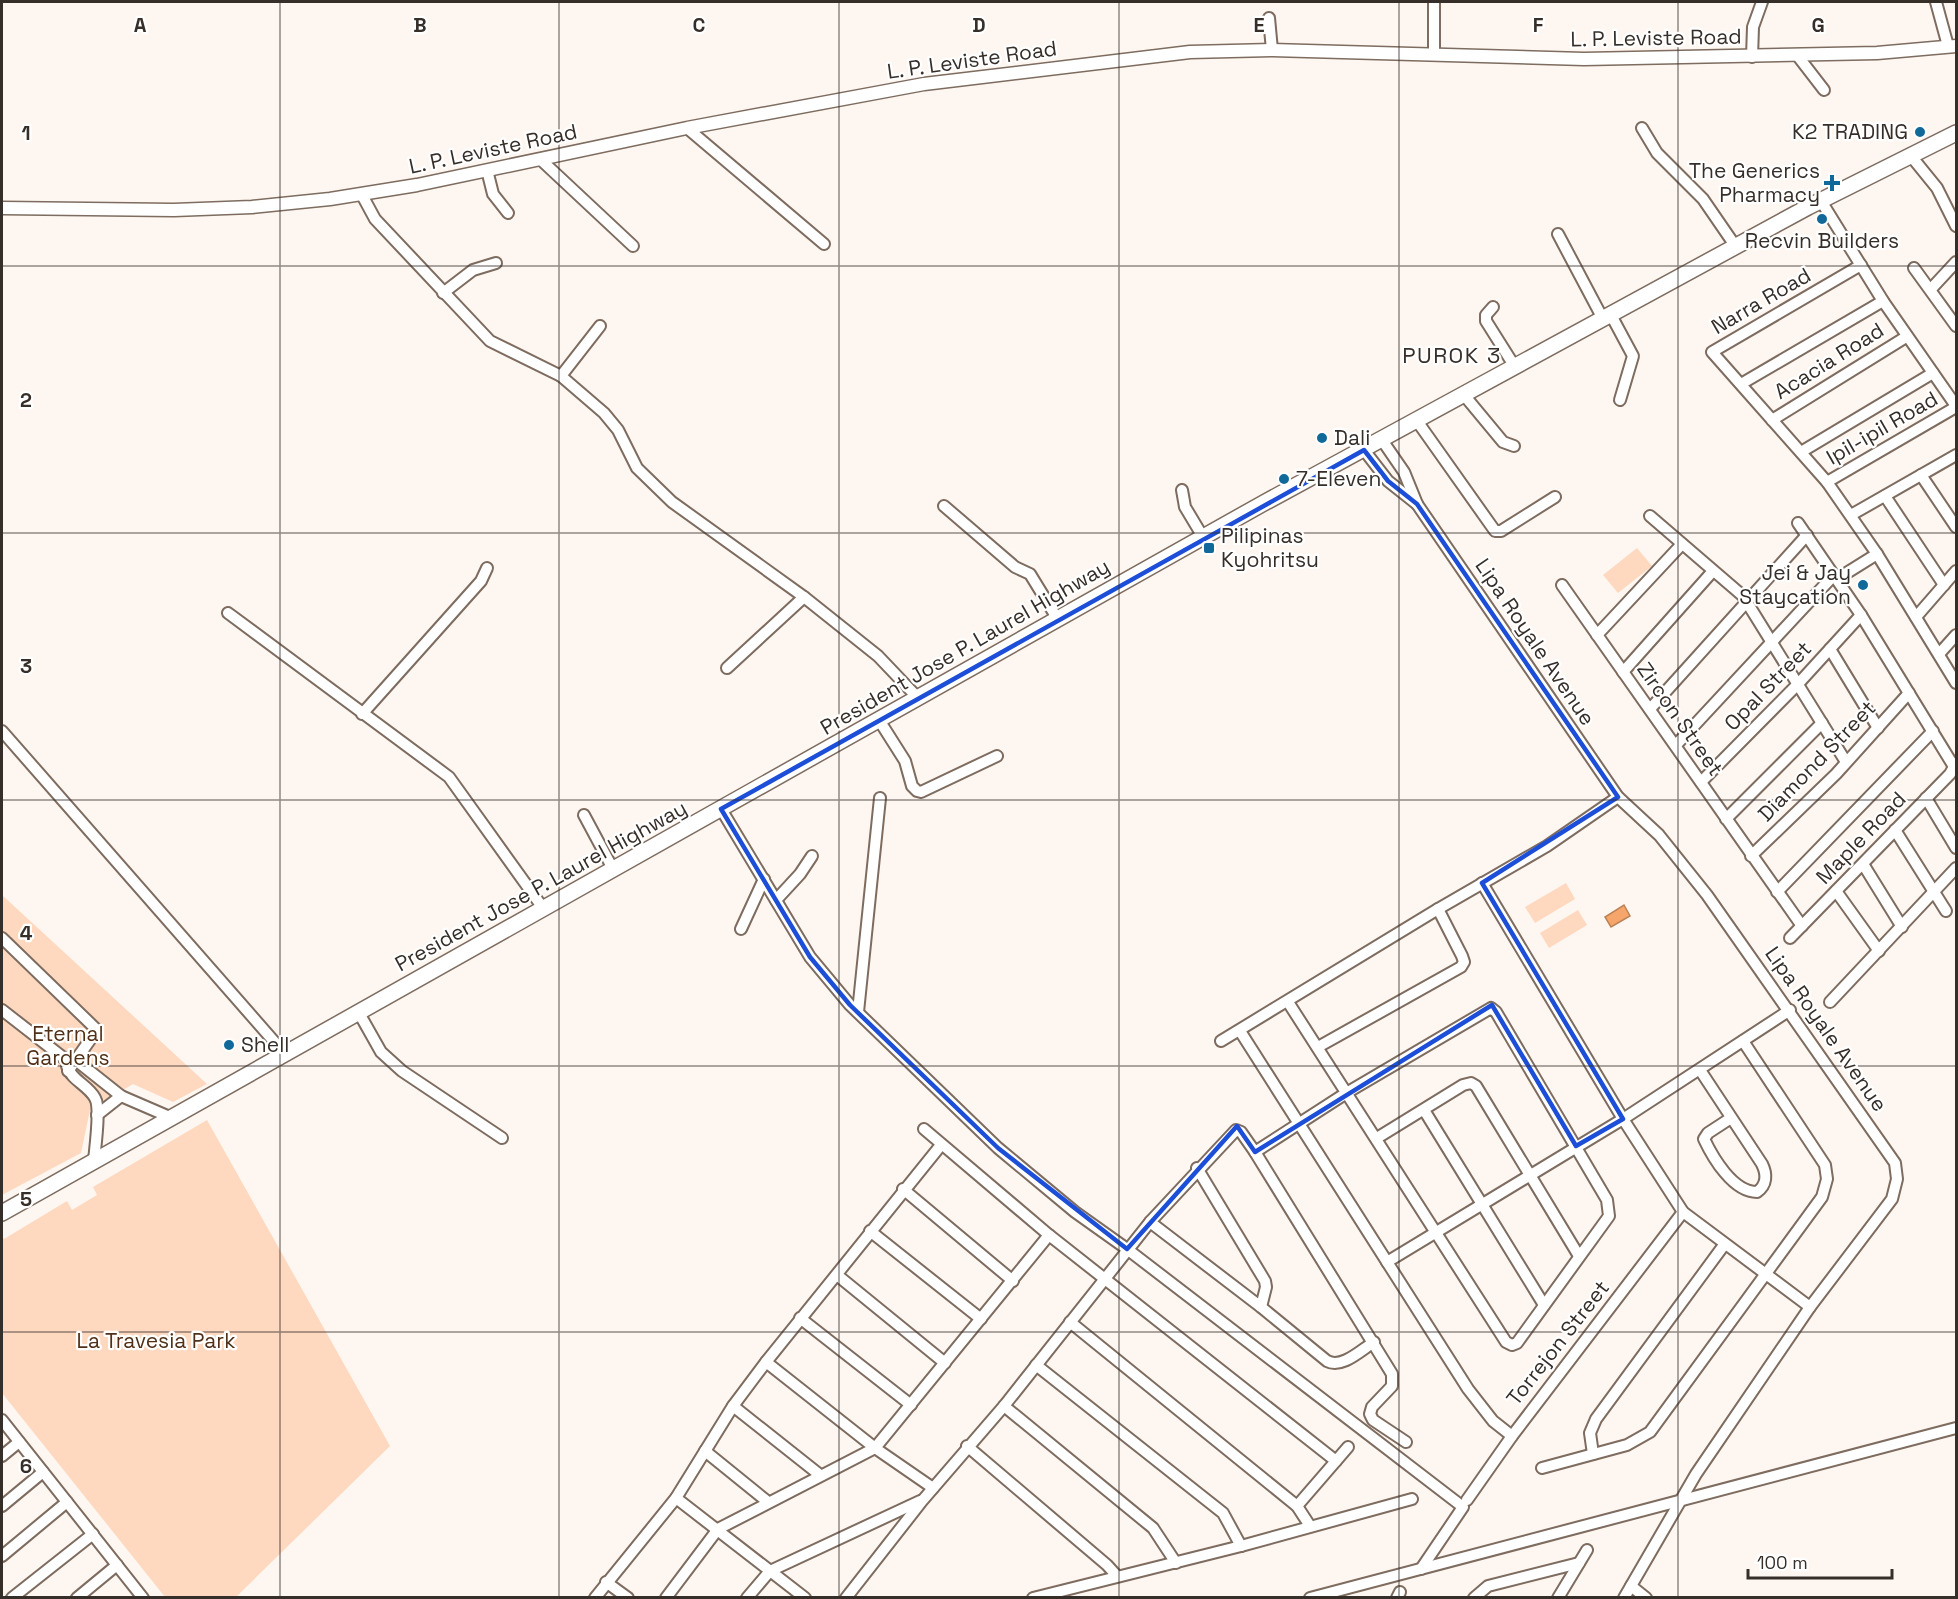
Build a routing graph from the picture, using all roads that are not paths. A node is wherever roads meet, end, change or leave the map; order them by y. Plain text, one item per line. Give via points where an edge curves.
1 (1434, 2) edge
2 (1762, 2) edge
3 (1936, 2) edge
4 (1269, 18) dead end
5 (1952, 46) edge
6 (1272, 50) junction
7 (1434, 53) junction
8 (1797, 55) junction
9 (1752, 57) junction
10 (1824, 90) dead end
11 (687, 128) junction
12 (1642, 128) dead end
13 (1956, 134) edge
14 (1911, 156) junction
15 (540, 159) junction
16 (487, 170) junction
17 (362, 195) junction
18 (1821, 201) junction
19 (2, 208) edge
20 (507, 213) dead end
21 (1956, 226) edge
22 (1558, 234) dead end
23 (824, 244) dead end
24 (633, 246) dead end
25 (1736, 247) junction
26 (1956, 262) edge
27 (496, 263) dead end
28 (1861, 265) junction
29 (1914, 268) dead end
30 (1931, 289) junction
31 (443, 292) junction
32 (1883, 301) junction
33 (1493, 307) dead end
34 (1607, 317) junction
35 (600, 326) dead end
36 (1956, 326) edge
37 (1906, 337) junction
38 (1515, 367) junction
39 (1933, 374) junction
40 (561, 376) junction
41 (1741, 384) junction
42 (1464, 395) junction
43 (1620, 400) dead end
44 (1956, 407) edge
45 (1772, 420) junction
46 (1417, 421) junction
47 (1382, 440) junction
48 (1514, 446) dead end
49 (1364, 450) junction
50 (1801, 452) junction
51 (1956, 455) edge
52 (1921, 475) junction
53 (1827, 482) junction
54 (1182, 490) dead end
55 (1555, 496) dead end
56 (1885, 496) junction
57 (1418, 504) junction
58 (944, 506) dead end
59 (1851, 515) junction
60 (1650, 516) dead end
61 (1798, 523) dead end
62 (1956, 527) edge
63 (1807, 536) junction
64 (1203, 537) junction
65 (1682, 544) junction
66 (1877, 554) junction
67 (487, 568) dead end
68 (1713, 571) junction
69 (1956, 571) edge
70 (1836, 577) junction
71 (1562, 585) dead end
72 (1944, 585) junction
73 (804, 597) junction
74 (1748, 603) junction
75 (228, 613) dead end
76 (1860, 615) junction
77 (1057, 618) junction
78 (1916, 618) junction
79 (1598, 635) junction
80 (1956, 635) edge
81 (1773, 642) junction
82 (1830, 649) junction
83 (1939, 654) junction
84 (728, 668) dead end
85 (1623, 672) junction
86 (1956, 683) edge
87 (1798, 684) junction
88 (1909, 693) junction
89 (918, 698) junction
90 (1650, 709) junction
91 (362, 714) junction
92 (879, 720) junction
93 (1822, 723) junction
94 (1878, 728) junction
95 (2, 731) edge
96 (1933, 731) junction
97 (1676, 746) junction
98 (997, 756) dead end
99 (1846, 762) junction
100 (1956, 766) edge
101 (1701, 782) junction
102 (1618, 797) junction
103 (880, 798) dead end
104 (1926, 798) junction
105 (721, 808) junction
106 (584, 815) dead end
107 (1726, 819) junction
108 (1895, 830) junction
109 (1956, 848) edge
110 (812, 856) dead end
111 (1751, 856) junction
112 (1863, 864) junction
113 (1956, 868) edge
114 (613, 869) junction
115 (764, 879) junction
116 (1482, 883) junction
117 (1836, 891) junction
118 (1777, 892) junction
119 (1934, 893) junction
120 (776, 900) junction
121 (543, 908) junction
122 (1438, 909) junction
123 (1946, 911) dead end
124 (1802, 926) junction
125 (1902, 927) junction
126 (741, 929) dead end
127 (2, 938) edge
128 (1790, 938) dead end
129 (1879, 951) junction
130 (1288, 1002) junction
131 (1830, 1002) dead end
132 (2, 1010) edge
133 (1790, 1010) junction
134 (359, 1012) junction
135 (858, 1012) junction
136 (1240, 1031) junction
137 (1221, 1041) dead end
138 (1743, 1041) junction
139 (1318, 1047) junction
140 (285, 1054) junction
141 (65, 1059) junction
142 (77, 1061) junction
143 (1700, 1070) junction
144 (68, 1071) junction
145 (1348, 1092) junction
146 (121, 1096) junction
147 (1424, 1110) junction
148 (97, 1115) junction
149 (1731, 1118) junction
150 (172, 1119) junction
151 (1623, 1119) junction
152 (1299, 1123) junction
153 (924, 1129) dead end
154 (502, 1138) dead end
155 (1377, 1138) junction
156 (941, 1144) junction
157 (1576, 1146) junction
158 (1255, 1152) junction
159 (94, 1161) junction
160 (1197, 1168) junction
161 (1529, 1174) junction
162 (903, 1189) junction
163 (1480, 1203) junction
164 (1683, 1212) junction
165 (2, 1213) edge
166 (1149, 1222) junction
167 (1436, 1230) junction
168 (870, 1231) junction
169 (1049, 1235) junction
170 (1724, 1245) junction
171 (1127, 1249) junction
172 (1579, 1256) junction
173 (1387, 1262) junction
174 (837, 1275) junction
175 (1766, 1275) junction
176 (1103, 1279) junction
177 (1013, 1281) junction
178 (1544, 1305) junction
179 (1261, 1307) junction
180 (1810, 1307) junction
181 (800, 1318) junction
182 (981, 1319) junction
183 (1070, 1322) junction
184 (1374, 1341) junction
185 (766, 1362) junction
186 (945, 1363) junction
187 (1036, 1365) junction
188 (911, 1405) junction
189 (733, 1406) junction
190 (1004, 1406) junction
191 (2, 1420) edge
192 (1956, 1428) edge
193 (1512, 1436) junction
194 (19, 1442) junction
195 (1406, 1442) dead end
196 (968, 1446) junction
197 (1348, 1447) dead end
198 (875, 1449) junction
199 (705, 1451) junction
200 (1593, 1454) junction
201 (2, 1456) edge
202 (1336, 1461) junction
203 (1542, 1468) dead end
204 (43, 1472) junction
205 (820, 1475) junction
206 (933, 1488) junction
207 (676, 1498) junction
208 (1412, 1499) dead end
209 (922, 1501) junction
210 (1680, 1501) junction
211 (67, 1502) junction
212 (768, 1502) junction
213 (1465, 1504) junction
214 (2, 1506) edge
215 (1297, 1506) junction
216 (1310, 1526) junction
217 (718, 1529) junction
218 (93, 1534) junction
219 (1241, 1546) junction
220 (1587, 1550) dead end
221 (2, 1556) edge
222 (1176, 1563) junction
223 (1578, 1563) junction
224 (117, 1565) junction
225 (1421, 1569) junction
226 (770, 1571) junction
227 (1117, 1576) junction
228 (606, 1582) junction
229 (1631, 1586) junction
230 (142, 1597) edge
231 (12, 1598) edge
232 (77, 1598) edge
233 (595, 1598) edge
234 (628, 1598) edge
235 (666, 1598) edge
236 (747, 1598) edge
237 (805, 1598) edge
238 (846, 1598) edge
239 (1033, 1598) edge
240 (1310, 1598) edge
241 (1474, 1598) edge
242 (1558, 1598) edge
243 (1624, 1598) edge
244 (1646, 1598) edge

1 - 7 street
2 - 9 street via 1753,27
3 - 5 street
4 - 6 street
5 - 8 main road, L. P. Leviste Road
6 - 7 main road, L. P. Leviste Road
6 - 11 main road, L. P. Leviste Road via 1132,57 942,82
7 - 9 main road, L. P. Leviste Road via 1584,59
8 - 9 main road, L. P. Leviste Road
8 - 10 street
11 - 15 main road, L. P. Leviste Road
11 - 23 street
12 - 25 street via 1657,153 1703,199
13 - 14 highway, President Jose P. Laurel Highway
14 - 18 highway, President Jose P. Laurel Highway
14 - 21 street via 1937,188
15 - 16 main road, L. P. Leviste Road
15 - 24 street
16 - 17 main road, L. P. Leviste Road
16 - 20 street via 490,188
17 - 19 main road, L. P. Leviste Road via 241,207
17 - 31 street via 375,219
18 - 25 highway, President Jose P. Laurel Highway
18 - 28 street
22 - 34 street
25 - 34 highway, President Jose P. Laurel Highway
26 - 30 street
27 - 31 street via 473,270
28 - 32 street
28 - 41 street, Narra Road via 1712,352
29 - 30 street
30 - 36 street
31 - 40 street via 490,341
32 - 37 street
32 - 41 street
33 - 38 street via 1486,321
34 - 38 highway, President Jose P. Laurel Highway
34 - 43 street via 1633,356
35 - 40 street
37 - 39 street
37 - 45 street, Acacia Road
38 - 42 highway, President Jose P. Laurel Highway
39 - 44 street
39 - 50 street
40 - 73 street via 604,414 618,430 637,468 672,501
41 - 45 street
42 - 46 highway, President Jose P. Laurel Highway
42 - 48 street via 1503,442
44 - 53 street, Ipil-ipil Road
45 - 50 street
46 - 47 highway, President Jose P. Laurel Highway
46 - 55 street via 1495,531 1501,531
47 - 49 highway, President Jose P. Laurel Highway
47 - 57 street, Lipa Royale Avenue via 1404,472
49 - 57 street, Lipa Royale Avenue via 1388,481
49 - 64 highway, President Jose P. Laurel Highway
50 - 53 street
51 - 52 street
52 - 56 street
52 - 62 street
53 - 59 street
54 - 64 street via 1185,507
56 - 59 street
56 - 72 street
57 - 102 street, Lipa Royale Avenue
58 - 77 street via 1027,572
59 - 66 street
60 - 65 street
61 - 63 street
63 - 70 street
63 - 74 street
64 - 77 highway, President Jose P. Laurel Highway
65 - 68 street
65 - 79 street
66 - 70 street
66 - 78 street
67 - 91 street via 481,580
68 - 74 street
68 - 85 street
69 - 72 street
70 - 76 street
70 - 81 street
71 - 79 street, Zircon Street
72 - 78 street
73 - 84 street
73 - 89 street via 878,656
74 - 81 street
74 - 90 street
75 - 91 street
76 - 82 street, Opal Street
76 - 88 street
77 - 89 highway, President Jose P. Laurel Highway
78 - 83 street
79 - 85 street, Zircon Street
80 - 83 street
81 - 87 street
81 - 97 street
82 - 87 street, Opal Street
82 - 94 street
83 - 86 street
85 - 90 street, Zircon Street
87 - 93 street
87 - 101 street, Opal Street
88 - 94 street, Diamond Street
88 - 96 street
89 - 92 highway, President Jose P. Laurel Highway
90 - 97 street, Zircon Street
91 - 121 street via 449,777
92 - 98 street via 905,761 917,791
92 - 105 highway, President Jose P. Laurel Highway
93 - 99 street
93 - 107 street
94 - 99 street, Diamond Street
95 - 140 street
96 - 100 street
96 - 118 street
97 - 101 street, Zircon Street
99 - 111 street, Diamond Street
100 - 104 street, Maple Road
101 - 107 street, Zircon Street
102 - 116 street
102 - 133 street, Lipa Royale Avenue via 1682,861
103 - 135 street
104 - 108 street, Maple Road
104 - 109 street
105 - 114 highway, President Jose P. Laurel Highway
105 - 115 street
106 - 114 street
107 - 111 street, Zircon Street
108 - 112 street, Maple Road
108 - 119 street
110 - 120 street
111 - 118 street, Zircon Street
112 - 117 street, Maple Road
112 - 125 street
113 - 119 street
114 - 121 highway, President Jose P. Laurel Highway
115 - 120 street
115 - 126 street
116 - 122 street
116 - 151 street
117 - 124 street, Maple Road
117 - 129 street
118 - 124 street, Zircon Street
119 - 123 street
119 - 125 street
120 - 135 street via 810,957
121 - 134 highway, President Jose P. Laurel Highway
122 - 130 street
122 - 139 street via 1462,956 1461,967
124 - 128 street, Maple Road
125 - 129 street
127 - 142 street via 95,1026 97,1033
129 - 131 street
130 - 136 street
130 - 139 street
132 - 141 street
133 - 138 street
133 - 180 street, Lipa Royale Avenue via 1895,1163 1897,1179 1892,1199
134 - 140 highway, President Jose P. Laurel Highway
134 - 154 street via 381,1053
135 - 171 street via 1006,1155 1074,1212
136 - 137 street
136 - 152 street
138 - 143 street
138 - 175 street via 1825,1165 1827,1179 1821,1197
139 - 145 street
140 - 150 highway, President Jose P. Laurel Highway
141 - 142 street
141 - 144 street
142 - 144 street
142 - 146 street
143 - 149 street
143 - 151 street
144 - 148 street via 95,1098
145 - 152 street
145 - 155 street
145 - 157 street via 1491,1008
146 - 148 street
146 - 150 street
147 - 155 street
147 - 161 street via 1463,1085 1476,1086
147 - 163 street
148 - 159 street
149 - 149 street via 1765,1172 1766,1179 1757,1192 1737,1185 1704,1139
150 - 159 highway, President Jose P. Laurel Highway
151 - 157 street
151 - 164 street
152 - 158 street
152 - 173 street
153 - 156 street
155 - 167 street
156 - 162 street
156 - 169 street
157 - 161 street
157 - 172 street via 1609,1209 1609,1216
158 - 160 street via 1236,1130
158 - 184 street
159 - 165 highway, President Jose P. Laurel Highway
160 - 166 street
160 - 179 street via 1265,1281
161 - 163 street
161 - 172 street
162 - 168 street
162 - 177 street
163 - 167 street
163 - 178 street
164 - 170 street
164 - 193 street, Torrejon Street
166 - 171 street
166 - 179 street
167 - 173 street
167 - 178 street via 1506,1342 1517,1343
168 - 174 street
168 - 182 street
169 - 176 street
169 - 177 street
170 - 175 street
170 - 200 street via 1596,1419 1590,1432
171 - 176 street
171 - 213 street
172 - 178 street
173 - 193 street via 1474,1397 1493,1421
174 - 181 street
174 - 186 street
175 - 180 street
175 - 200 street via 1650,1432 1627,1445
176 - 183 street
176 - 202 street
177 - 182 street
179 - 184 street via 1333,1365
180 - 210 street, Lipa Royale Avenue
181 - 185 street
181 - 188 street
182 - 186 street
183 - 187 street
183 - 215 street
184 - 195 street via 1394,1380 1370,1414
185 - 189 street
185 - 198 street
186 - 188 street
187 - 190 street
187 - 219 street via 1223,1513
188 - 198 street
189 - 199 street
189 - 205 street
190 - 196 street
190 - 222 street via 1153,1528
191 - 194 street
192 - 210 street
193 - 213 street, Torrejon Street
194 - 201 street
194 - 204 street
196 - 206 street
196 - 227 street
197 - 202 street
198 - 205 street
198 - 206 street
199 - 207 street
199 - 212 street
200 - 203 street
202 - 215 street
204 - 211 street
204 - 214 street
205 - 212 street
206 - 209 street
207 - 217 street
207 - 228 street
208 - 216 street
209 - 226 street
209 - 238 street
210 - 225 street
210 - 229 street, Lipa Royale Avenue
211 - 218 street
211 - 221 street
212 - 217 street
213 - 225 street, Torrejon Street
215 - 216 street
216 - 219 street
217 - 226 street
217 - 235 street
218 - 224 street
218 - 231 street
219 - 222 street
220 - 223 street
222 - 227 street
223 - 241 street via 1488,1586
223 - 242 street
224 - 230 street
224 - 232 street
225 - 240 street
226 - 236 street
226 - 237 street
227 - 239 street
228 - 233 street
228 - 234 street
229 - 243 street, Lipa Royale Avenue
229 - 244 street

